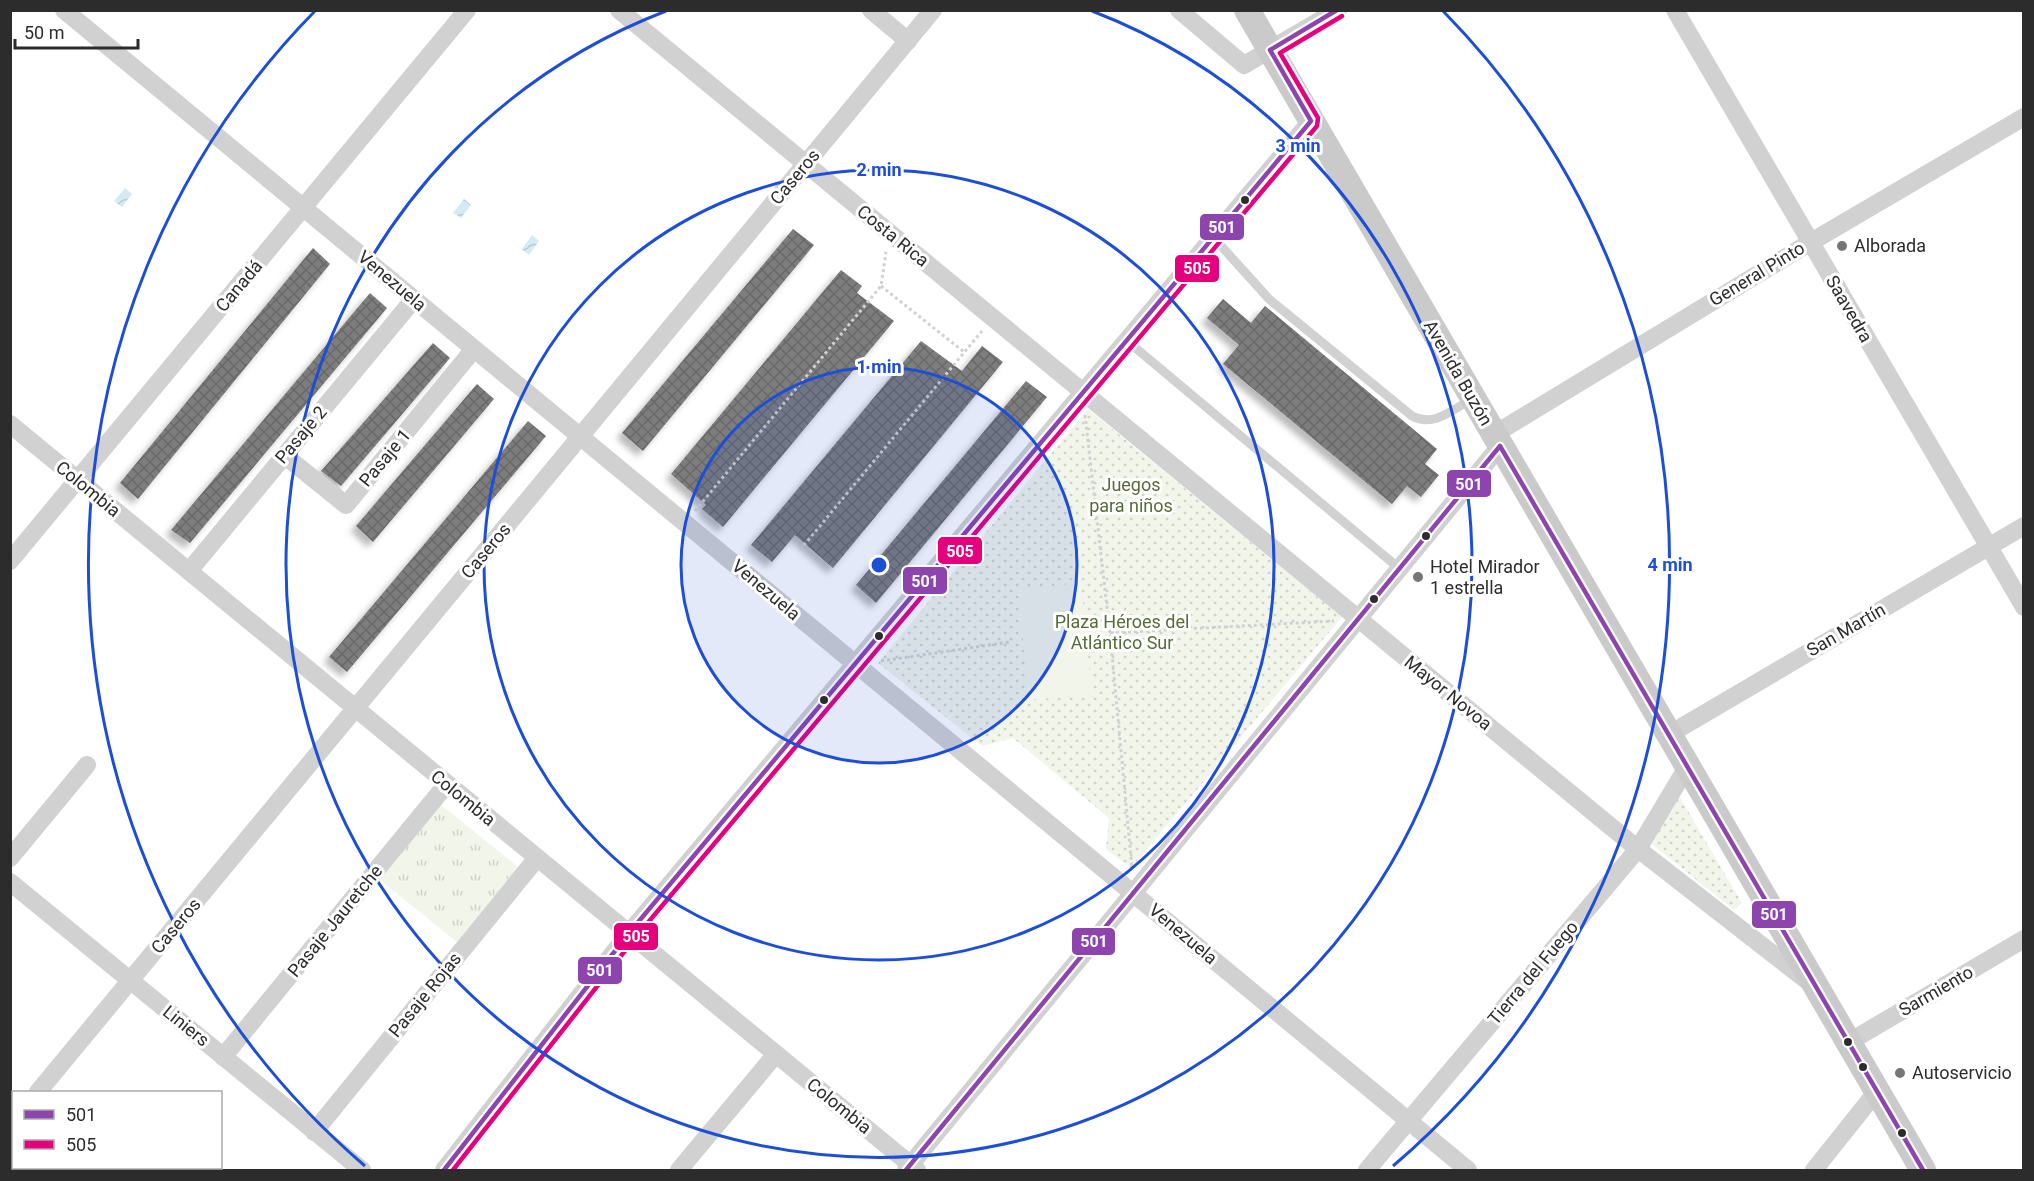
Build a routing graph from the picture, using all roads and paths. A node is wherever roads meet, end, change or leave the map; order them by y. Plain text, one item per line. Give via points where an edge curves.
1 (64, 10) edge
2 (467, 10) edge
3 (619, 10) edge
4 (871, 10) edge
5 (933, 10) edge
6 (1179, 10) edge
7 (1247, 10) edge
8 (1338, 10) edge
9 (1675, 10) edge
10 (908, 41) junction
11 (1270, 50) junction
12 (2024, 117) edge
13 (1311, 121) junction
14 (806, 164) junction
15 (303, 208) junction
16 (888, 232) junction
17 (1213, 237) junction
18 (1811, 242) junction
19 (881, 286) junction
20 (414, 299) junction
21 (993, 318) junction
22 (1126, 340) junction
23 (474, 350) junction
24 (964, 352) junction
25 (1083, 392) junction
26 (1472, 399) junction
27 (10, 424) edge
28 (580, 437) junction
29 (1497, 441) junction
30 (285, 455) junction
31 (78, 480) junction
32 (685, 524) junction
33 (2024, 526) edge
34 (1988, 547) junction
35 (800, 550) dead end
36 (10, 561) edge
37 (1400, 569) junction
38 (189, 571) junction
39 (2024, 607) edge
40 (1359, 620) junction
41 (1110, 633) junction
42 (1010, 642) dead end
43 (856, 664) junction
44 (356, 709) junction
45 (1668, 735) junction
46 (87, 765) dead end
47 (1687, 767) junction
48 (446, 784) junction
49 (1638, 849) junction
50 (10, 858) edge
51 (537, 858) junction
52 (10, 882) edge
53 (1134, 894) junction
54 (629, 933) junction
55 (2024, 939) edge
56 (131, 981) junction
57 (1817, 989) junction
58 (1848, 1042) junction
59 (776, 1054) junction
60 (223, 1057) junction
61 (39, 1091) edge
62 (1877, 1091) junction
63 (1408, 1121) junction
64 (314, 1132) junction
65 (911, 1169) edge
66 (362, 1170) edge
67 (444, 1170) edge
68 (679, 1170) edge
69 (1367, 1170) edge
70 (1468, 1170) edge
71 (1814, 1170) edge
72 (1923, 1170) edge

1 - 15 street, Venezuela
2 - 15 street, Canadá
3 - 14 street, Costa Rica
4 - 10 street
5 - 10 street, Caseros
6 - 11 street via 1244,65
7 - 11 main road, Avenida Buzón
8 - 11 street
9 - 18 street, Saavedra
10 - 14 street, Caseros
11 - 13 main road, Avenida Buzón
12 - 18 street, General Pinto
13 - 17 street
13 - 26 main road, Avenida Buzón
14 - 16 street, Costa Rica
14 - 28 street, Caseros
15 - 20 street, Venezuela
15 - 31 street, Canadá
16 - 19 path
16 - 21 street, Costa Rica
17 - 22 street
17 - 26 lane via 1269,299 1412,416 1434,421
18 - 29 street, General Pinto
18 - 34 street, Saavedra
19 - 24 path
19 - 32 path
20 - 23 street, Venezuela
20 - 30 street, Pasaje 2
21 - 24 path
21 - 25 street, Costa Rica
22 - 25 street
22 - 37 lane
23 - 28 street, Venezuela
23 - 30 street, Pasaje 1 via 346,505
24 - 35 path
25 - 40 street, Mayor Novoa
25 - 41 path
25 - 43 street
26 - 29 main road, Avenida Buzón
27 - 31 street, Colombia
28 - 32 street, Venezuela
28 - 44 street, Caseros
29 - 37 street, General Pinto
29 - 45 main road, Avenida Buzón
30 - 38 street, Pasaje 2
31 - 36 street, Canadá
31 - 38 street, Colombia
32 - 43 street, Venezuela
33 - 34 street, San Martín
34 - 39 street, Saavedra
34 - 45 street, San Martín
37 - 40 street, General Pinto
38 - 44 street, Colombia
40 - 41 path
40 - 49 street, Mayor Novoa
40 - 53 street, General Pinto
41 - 53 path
42 - 43 path
43 - 53 street, Venezuela
43 - 54 street
44 - 48 street, Colombia
44 - 56 street, Caseros
45 - 47 main road, Avenida Buzón
46 - 50 street
47 - 49 street, Tierra del Fuego
47 - 57 main road, Avenida Buzón
48 - 51 street, Colombia
48 - 60 street, Pasaje Jauretche
49 - 57 street, Mayor Novoa
49 - 63 street, Tierra del Fuego
51 - 54 street, Colombia
51 - 64 street, Pasaje Rojas
52 - 56 street, Liniers
53 - 63 street, Venezuela
53 - 65 street, General Pinto
54 - 59 street, Colombia
54 - 67 street
55 - 58 street, Sarmiento
56 - 60 street, Liniers
56 - 61 street, Caseros
57 - 58 main road, Avenida Buzón
58 - 62 main road, Avenida Buzón
59 - 65 street, Colombia
59 - 68 street
60 - 64 street, Liniers
62 - 71 street
62 - 72 main road, Avenida Buzón
63 - 69 street, Tierra del Fuego
63 - 70 street, Venezuela
64 - 66 street, Liniers

